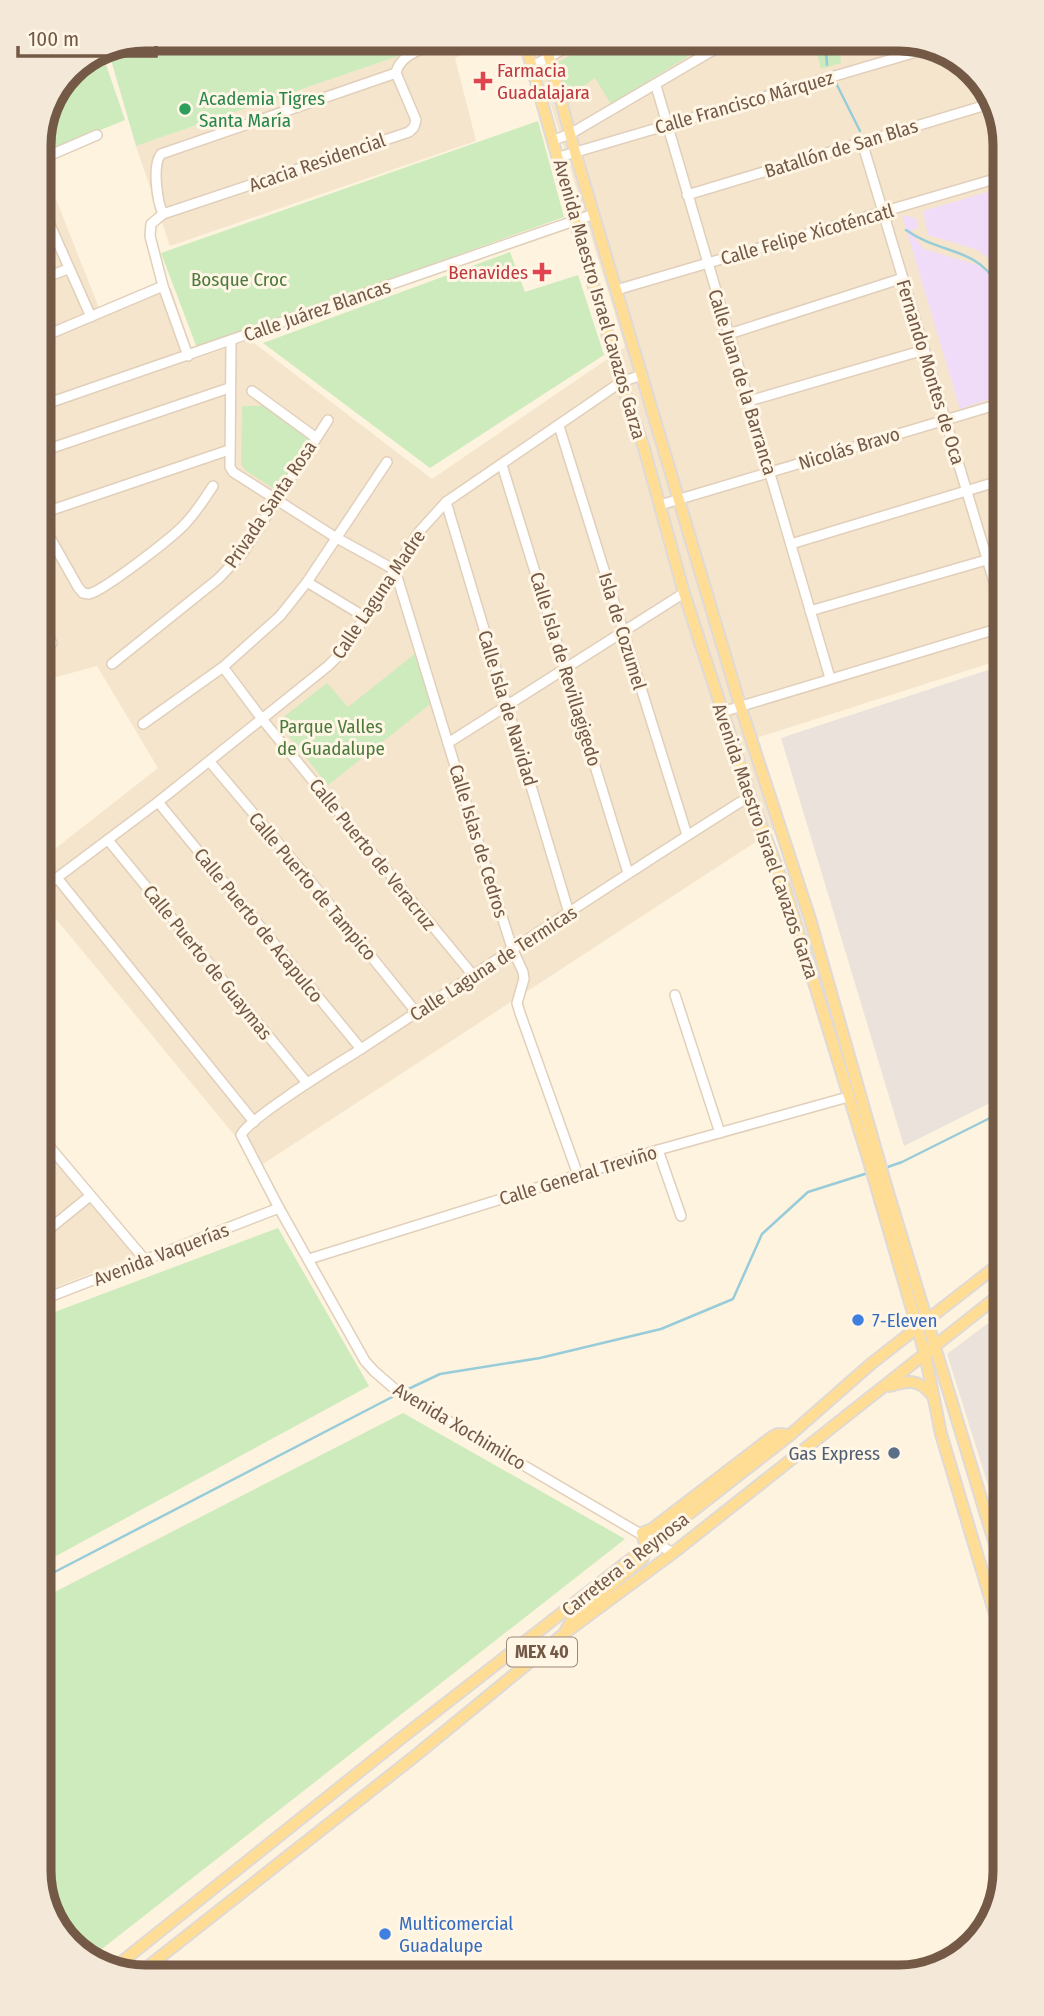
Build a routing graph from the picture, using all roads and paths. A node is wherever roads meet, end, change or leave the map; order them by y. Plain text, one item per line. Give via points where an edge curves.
1 (420, 51) edge
2 (528, 51) edge
3 (547, 51) edge
4 (561, 51) edge
5 (713, 51) edge
6 (914, 53) edge
7 (549, 58) junction
8 (533, 66) junction
9 (396, 73) junction
10 (656, 86) junction
11 (984, 105) edge
12 (667, 125) junction
13 (570, 134) junction
14 (97, 135) dead end
15 (554, 140) junction
16 (862, 142) junction
17 (575, 152) junction
18 (51, 155) edge
19 (559, 157) junction
20 (993, 179) edge
21 (687, 195) junction
22 (884, 212) junction
23 (163, 214) junction
24 (594, 214) junction
25 (577, 220) junction
26 (51, 236) edge
27 (707, 263) junction
28 (68, 269) junction
29 (51, 275) edge
30 (903, 278) junction
31 (163, 286) junction
32 (616, 290) junction
33 (91, 317) junction
34 (51, 333) edge
35 (729, 334) junction
36 (231, 340) junction
37 (924, 350) junction
38 (188, 356) junction
39 (642, 375) junction
40 (621, 382) junction
41 (229, 388) junction
42 (252, 391) dead end
43 (749, 401) junction
44 (51, 402) edge
45 (993, 406) edge
46 (946, 419) junction
47 (328, 420) dead end
48 (559, 426) junction
49 (315, 437) junction
50 (51, 448) edge
51 (229, 450) junction
52 (387, 462) dead end
53 (502, 465) junction
54 (770, 472) junction
55 (993, 483) edge
56 (212, 486) dead end
57 (966, 491) junction
58 (276, 499) junction
59 (678, 499) junction
60 (446, 502) junction
61 (660, 505) junction
62 (51, 510) edge
63 (335, 537) junction
64 (51, 539) edge
65 (791, 544) junction
66 (993, 558) edge
67 (987, 560) junction
68 (395, 570) junction
69 (993, 579) edge
70 (307, 582) junction
71 (684, 593) junction
72 (810, 611) junction
73 (365, 617) junction
74 (993, 630) edge
75 (623, 633) junction
76 (112, 664) dead end
77 (223, 667) junction
78 (567, 669) junction
79 (830, 678) junction
80 (507, 705) junction
81 (740, 705) junction
82 (722, 712) junction
83 (262, 719) junction
84 (143, 724) dead end
85 (448, 743) junction
86 (209, 762) junction
87 (750, 796) junction
88 (158, 802) junction
89 (688, 835) junction
90 (108, 841) junction
91 (628, 873) junction
92 (58, 879) junction
93 (51, 883) edge
94 (569, 913) junction
95 (512, 948) junction
96 (472, 974) junction
97 (675, 995) dead end
98 (416, 1012) junction
99 (361, 1049) junction
100 (307, 1083) junction
101 (848, 1097) junction
102 (254, 1122) junction
103 (720, 1133) junction
104 (241, 1135) joint
105 (51, 1149) edge
106 (658, 1150) junction
107 (872, 1155) junction
108 (578, 1175) junction
109 (882, 1190) junction
110 (90, 1196) junction
111 (279, 1208) junction
112 (681, 1216) dead end
113 (51, 1228) edge
114 (309, 1259) junction
115 (146, 1261) junction
116 (993, 1269) edge
117 (993, 1295) edge
118 (51, 1296) edge
119 (993, 1300) edge
120 (980, 1310) junction
121 (927, 1319) junction
122 (916, 1327) junction
123 (935, 1345) junction
124 (925, 1354) junction
125 (884, 1388) junction
126 (933, 1398) junction
127 (790, 1435) junction
128 (642, 1533) junction
129 (993, 1537) edge
130 (650, 1545) junction
131 (673, 1553) junction
132 (993, 1607) edge
133 (565, 1633) junction
134 (122, 1962) edge
135 (150, 1965) edge

1 - 9 street via 401,61
2 - 8 main road, Avenida Maestro Israel Cavazos Garza
3 - 7 main road, Avenida Maestro Israel Cavazos Garza
4 - 7 street
5 - 10 street
6 - 12 street, Calle Francisco Márquez
7 - 8 street
7 - 13 main road, Avenida Maestro Israel Cavazos Garza
8 - 15 main road, Avenida Maestro Israel Cavazos Garza
9 - 23 street via 161,155 156,161 157,194
9 - 23 street, Acacia Residencial via 416,120 409,132
10 - 12 street, Calle Juan de la Barranca
10 - 13 street
11 - 16 street, Batallón de San Blas
12 - 17 street, Calle Francisco Márquez
12 - 21 street, Calle Juan de la Barranca
13 - 15 street
13 - 17 main road, Avenida Maestro Israel Cavazos Garza
14 - 18 street
15 - 19 main road, Avenida Maestro Israel Cavazos Garza
16 - 21 street, Batallón de San Blas
16 - 22 street, Fernando Montes de Oca
17 - 19 street, Calle Francisco Márquez
17 - 24 main road, Avenida Maestro Israel Cavazos Garza
19 - 25 main road, Avenida Maestro Israel Cavazos Garza
20 - 22 street, Calle Felipe Xicoténcatl
21 - 27 street, Calle Juan de la Barranca
22 - 27 street, Calle Felipe Xicoténcatl
22 - 30 street, Fernando Montes de Oca
23 - 31 street via 150,230
24 - 25 street, Calle Juárez Blancas
24 - 32 main road, Avenida Maestro Israel Cavazos Garza
25 - 36 street, Calle Juárez Blancas
25 - 40 main road, Avenida Maestro Israel Cavazos Garza
26 - 28 street
27 - 32 street, Calle Felipe Xicoténcatl
27 - 35 street, Calle Juan de la Barranca
28 - 29 street
28 - 33 street
30 - 35 street
30 - 37 street, Fernando Montes de Oca
31 - 33 street
31 - 38 street
32 - 39 main road, Avenida Maestro Israel Cavazos Garza
33 - 34 street
35 - 43 street, Calle Juan de la Barranca
36 - 38 street, Calle Juárez Blancas
36 - 41 street
37 - 43 street
37 - 46 street, Fernando Montes de Oca
38 - 44 street, Calle Juárez Blancas
39 - 40 street, Calle Laguna Madre
39 - 59 main road, Avenida Maestro Israel Cavazos Garza
40 - 48 street, Calle Laguna Madre
40 - 61 main road, Avenida Maestro Israel Cavazos Garza
41 - 50 street
41 - 51 street
42 - 49 street
43 - 54 street, Calle Juan de la Barranca
45 - 46 street, Nicolás Bravo
46 - 54 street, Nicolás Bravo
46 - 57 street, Fernando Montes de Oca
47 - 49 street, Privada Santa Rosa
48 - 53 street, Calle Laguna Madre
48 - 75 street, Isla de Cozumel
49 - 58 street, Privada Santa Rosa
51 - 58 street via 233,472
51 - 62 street
52 - 63 street
53 - 60 street, Calle Laguna Madre
53 - 78 street, Calle Isla de Revillagigedo
54 - 59 street, Nicolás Bravo
54 - 65 street, Calle Juan de la Barranca
55 - 57 street
56 - 64 street via 181,528 96,593 83,593
57 - 65 street
57 - 67 street, Fernando Montes de Oca
58 - 63 street
58 - 76 street, Privada Santa Rosa via 242,554 218,579
59 - 61 street, Nicolás Bravo
59 - 81 main road, Avenida Maestro Israel Cavazos Garza
60 - 68 street, Calle Laguna Madre via 418,533
60 - 80 street, Calle Isla de Navidad
61 - 71 main road, Avenida Maestro Israel Cavazos Garza
63 - 68 street
63 - 70 street
65 - 72 street, Calle Juan de la Barranca
66 - 67 street
67 - 69 street, Fernando Montes de Oca
67 - 72 street
68 - 73 street, Calle Laguna Madre
68 - 85 street, Calle Islas de Cedros
70 - 73 street
70 - 77 street via 280,616
71 - 75 street
71 - 82 main road, Avenida Maestro Israel Cavazos Garza
72 - 79 street, Calle Juan de la Barranca
73 - 83 street, Calle Laguna Madre via 328,666
74 - 79 street
75 - 78 street
75 - 89 street, Isla de Cozumel
77 - 83 street, Calle Puerto de Veracruz
77 - 84 street
78 - 80 street
78 - 91 street, Calle Isla de Revillagigedo
79 - 81 street
80 - 85 street
80 - 94 street, Calle Isla de Navidad
81 - 82 street
81 - 107 main road, Avenida Maestro Israel Cavazos Garza via 810,919
82 - 87 main road, Avenida Maestro Israel Cavazos Garza
83 - 86 street, Calle Laguna Madre
83 - 96 street, Calle Puerto de Veracruz
85 - 95 street, Calle Islas de Cedros
86 - 88 street, Calle Laguna Madre
86 - 98 street, Calle Puerto de Tampico
87 - 89 street, Calle Laguna de Termicas
87 - 101 main road, Avenida Maestro Israel Cavazos Garza via 785,888
88 - 90 street, Calle Laguna Madre
88 - 99 street, Calle Puerto de Acapulco
89 - 91 street, Calle Laguna de Termicas
90 - 92 street, Calle Laguna Madre
90 - 100 street, Calle Puerto de Guaymas
91 - 94 street, Calle Laguna de Termicas
92 - 93 street, Calle Laguna Madre
92 - 102 street
94 - 95 street, Calle Laguna de Termicas
95 - 96 street, Calle Laguna de Termicas
95 - 108 street, Calle Islas de Cedros via 524,979 517,1003
96 - 98 street, Calle Laguna de Termicas
97 - 103 street
98 - 99 street, Calle Laguna de Termicas
99 - 100 street, Calle Laguna de Termicas
100 - 102 street, Calle Laguna de Termicas
101 - 103 street, Calle General Treviño
101 - 107 main road, Avenida Maestro Israel Cavazos Garza
102 - 104 street, Calle Laguna de Termicas
103 - 106 street, Calle General Treviño
104 - 111 street, Avenida Xochimilco
105 - 110 street
106 - 108 street, Calle General Treviño
106 - 112 street
107 - 109 main road, Avenida Maestro Israel Cavazos Garza
108 - 114 street, Calle General Treviño
109 - 121 main road, Avenida Maestro Israel Cavazos Garza
109 - 122 main road, Avenida Maestro Israel Cavazos Garza
110 - 113 street
110 - 115 street
111 - 114 street, Avenida Xochimilco
111 - 115 street, Avenida Vaquerías
114 - 128 street, Avenida Xochimilco via 365,1360 381,1378
115 - 118 street, Avenida Vaquerías
116 - 121 main road, Carretera a Reynosa / MEX 40
117 - 120 main road
119 - 120 main road, Carretera a Reynosa / MEX 40
120 - 123 main road, Carretera a Reynosa / MEX 40
121 - 122 main road, Carretera a Reynosa / MEX 40
121 - 123 main road, Avenida Maestro Israel Cavazos Garza
122 - 124 main road, Avenida Maestro Israel Cavazos Garza
122 - 127 main road, Carretera a Reynosa / MEX 40
123 - 124 main road, Carretera a Reynosa / MEX 40
123 - 129 main road, Avenida Maestro Israel Cavazos Garza
124 - 125 main road, Carretera a Reynosa / MEX 40
124 - 126 main road, Avenida Maestro Israel Cavazos Garza
125 - 126 main road via 914,1381
125 - 131 main road, Carretera a Reynosa / MEX 40
126 - 132 main road, Avenida Maestro Israel Cavazos Garza
127 - 128 main road via 772,1437
127 - 130 main road, Carretera a Reynosa / MEX 40
128 - 130 main road
130 - 131 street
130 - 133 main road via 638,1563 573,1618
130 - 134 main road, Carretera a Reynosa / MEX 40
131 - 133 main road, Carretera a Reynosa / MEX 40
133 - 135 main road, Carretera a Reynosa / MEX 40

